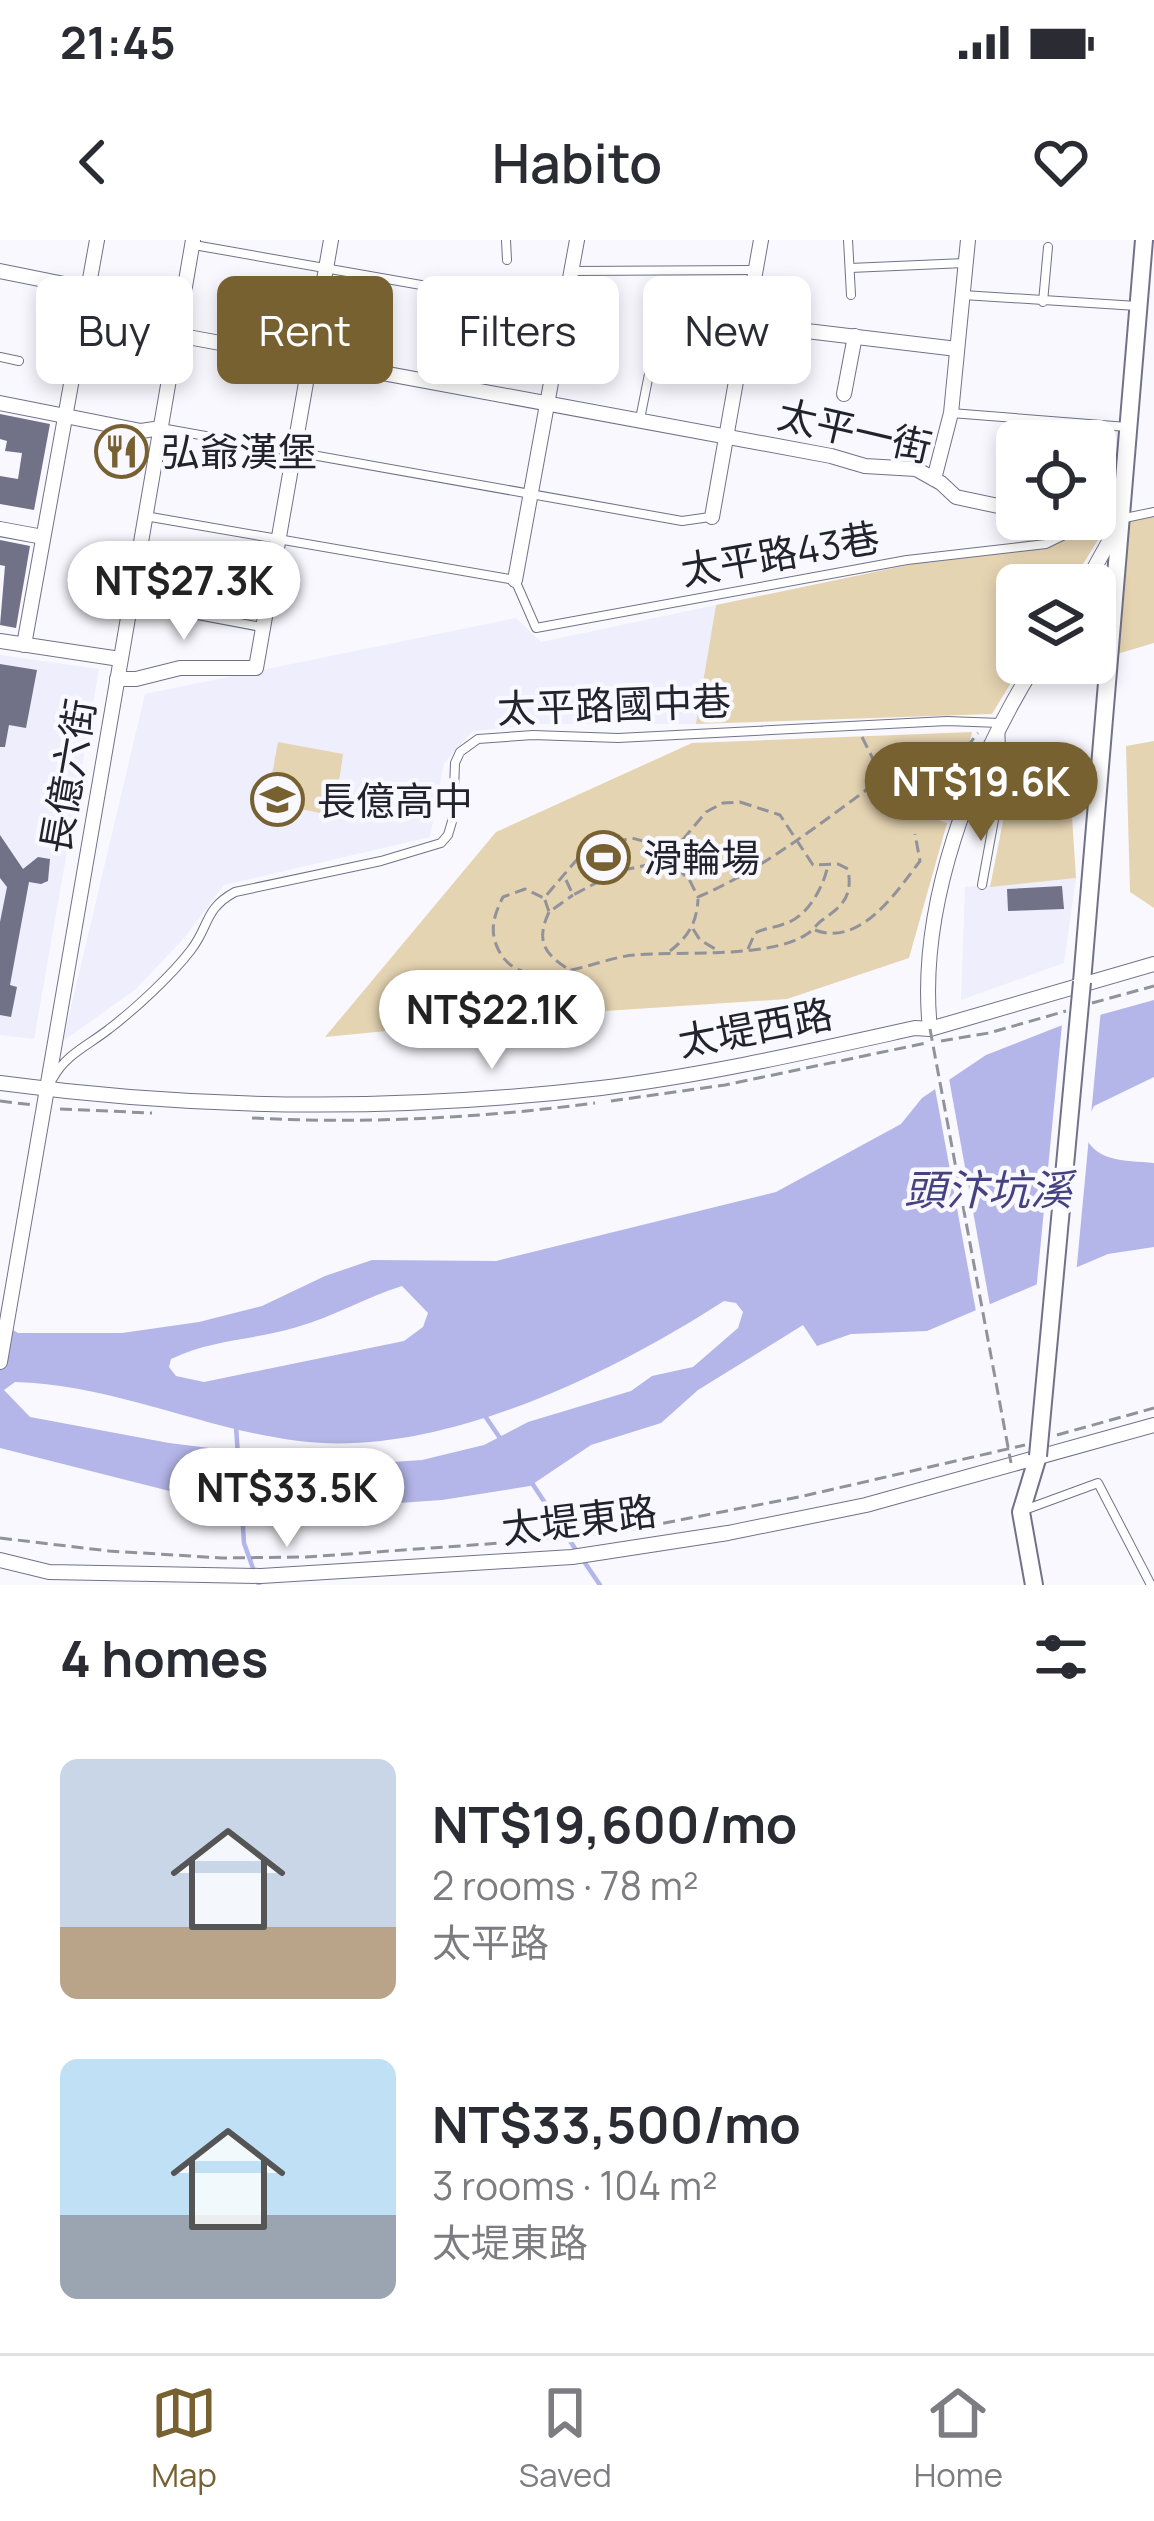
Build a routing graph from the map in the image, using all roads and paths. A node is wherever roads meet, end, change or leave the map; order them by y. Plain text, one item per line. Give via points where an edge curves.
1 (98, 240) edge
2 (331, 240) edge
3 (506, 240) edge
4 (577, 240) edge
5 (761, 240) edge
6 (848, 240) edge
7 (968, 240) edge
8 (1144, 240) edge
9 (193, 242) edge
10 (1048, 247) dead end
11 (507, 260) dead end
12 (966, 263) junction
13 (326, 268) junction
14 (850, 268) junction
15 (755, 270) junction
16 (0, 271) edge
17 (572, 271) junction
18 (1148, 273) edge
19 (91, 276) edge
20 (187, 276) edge
21 (325, 276) edge
22 (571, 276) edge
23 (754, 276) edge
24 (36, 279) edge
25 (417, 284) edge
26 (851, 295) dead end
27 (963, 295) junction
28 (1043, 302) junction
29 (1138, 306) junction
30 (811, 331) edge
31 (854, 336) junction
32 (957, 349) junction
33 (0, 357) edge
34 (19, 361) dead end
35 (393, 375) edge
36 (72, 384) edge
37 (168, 384) edge
38 (306, 384) edge
39 (551, 384) edge
40 (647, 384) edge
41 (737, 384) edge
42 (844, 394) dead end
43 (0, 403) edge
44 (548, 403) junction
45 (951, 413) junction
46 (66, 416) junction
47 (640, 420) junction
48 (161, 428) junction
49 (1129, 428) junction
50 (728, 436) junction
51 (294, 451) junction
52 (934, 478) junction
53 (531, 494) junction
54 (996, 506) edge
55 (1154, 512) edge
56 (145, 516) junction
57 (712, 517) joint
58 (1116, 520) edge
59 (1120, 520) junction
60 (0, 529) edge
61 (43, 537) junction
62 (278, 539) junction
63 (1052, 540) edge
64 (1096, 564) edge
65 (515, 580) junction
66 (129, 602) junction
67 (263, 627) junction
68 (0, 641) edge
69 (23, 645) junction
70 (120, 659) junction
71 (117, 679) junction
72 (1021, 684) edge
73 (993, 723) junction
74 (858, 728) junction
75 (883, 778) junction
76 (915, 834) dead end
77 (796, 840) junction
78 (612, 841) junction
79 (595, 845) junction
80 (657, 846) junction
81 (674, 846) junction
82 (656, 862) junction
83 (828, 867) junction
84 (676, 868) junction
85 (611, 874) junction
86 (564, 878) junction
87 (982, 885) dead end
88 (573, 895) junction
89 (698, 897) junction
90 (544, 898) junction
91 (549, 912) junction
92 (692, 928) junction
93 (813, 929) dead end
94 (748, 950) junction
95 (719, 951) junction
96 (668, 953) junction
97 (1154, 964) edge
98 (570, 970) junction
99 (1082, 982) junction
100 (1154, 986) edge
101 (930, 1029) junction
102 (914, 1045) dead end
103 (0, 1083) edge
104 (47, 1090) junction
105 (0, 1102) edge
106 (43, 1108) junction
107 (0, 1362) edge
108 (1154, 1408) edge
109 (1154, 1425) edge
110 (1035, 1447) junction
111 (1010, 1456) junction
112 (1021, 1512) junction
113 (0, 1538) edge
114 (0, 1560) edge
115 (51, 1578) edge
116 (1034, 1585) edge
117 (1151, 1585) edge

1 - 19 street
2 - 13 street
3 - 11 lane
4 - 17 street
5 - 15 street
6 - 14 lane
7 - 12 street
8 - 18 street
9 - 13 lane
9 - 20 street, 長億六街
10 - 28 lane
12 - 14 lane
12 - 27 street
13 - 21 street
13 - 25 lane
14 - 26 lane
15 - 17 lane
15 - 23 street
16 - 24 street
17 - 22 street
18 - 29 street
27 - 28 lane
27 - 32 street
28 - 29 lane
29 - 49 street
30 - 31 street
31 - 32 street
31 - 42 street
32 - 45 street
33 - 34 lane
35 - 44 street, 太平一街
36 - 46 street
37 - 48 street, 長億六街
38 - 51 street
39 - 44 street
40 - 47 lane
41 - 50 street
43 - 46 street
44 - 47 street, 太平一街
44 - 53 street
45 - 49 lane
45 - 52 street
46 - 48 street
46 - 61 street
47 - 50 street, 太平一街
48 - 51 lane
48 - 56 street, 長億六街
49 - 59 street
50 - 52 street, 太平一街
50 - 57 street
51 - 53 lane
51 - 62 street
52 - 54 street, 太平一街 via 956,497
53 - 57 lane via 682,520
53 - 65 street
55 - 59 lane
56 - 62 lane
56 - 66 street, 長億六街
58 - 59 street
59 - 64 street
59 - 99 street
60 - 61 street
61 - 69 street
62 - 65 lane
62 - 67 street
63 - 65 lane, 太平路43巷 via 536,628
66 - 67 lane
66 - 70 street, 長億六街
67 - 71 street via 256,668
68 - 69 street
69 - 70 street
70 - 71 street, 長億六街
71 - 104 street, 長億六街
72 - 73 street
73 - 74 lane, 太平路國中巷
73 - 75 path via 959,756 911,778
73 - 87 lane via 1002,776
73 - 101 street via 936,908
74 - 75 path
74 - 104 lane, 太平路國中巷 via 478,739 455,763 453,818 441,843 220,900 191,951 62,1062
75 - 77 path
76 - 93 path via 920,861 861,927 839,935
77 - 81 path via 780,815 740,802 706,812
77 - 83 path via 813,865
77 - 89 path
78 - 79 path
78 - 80 path
78 - 85 path via 621,856
79 - 85 path via 590,869
79 - 86 path
80 - 81 path
80 - 82 path
81 - 84 path
82 - 84 path
82 - 85 path
83 - 94 path via 806,908 787,924 754,933
83 - 94 path via 848,869 837,912 790,941
84 - 89 path
85 - 88 path
86 - 88 path
86 - 90 path
88 - 91 path
89 - 92 path
90 - 91 path
90 - 98 path via 525,889 503,897 494,939 501,956 523,971
91 - 98 path via 540,930 544,946
92 - 95 path
92 - 96 path
94 - 95 path
95 - 96 path
96 - 98 path
97 - 99 street, 太堤西路
99 - 101 street, 太堤西路
99 - 110 street, bridge
100 - 102 path via 989,1034
101 - 104 street, 太堤西路 via 604,1088 430,1101 290,1103
101 - 111 path, bridge
103 - 104 street, 太堤西路
104 - 106 street, 長億六街
105 - 106 path
106 - 107 street, 長億六街
108 - 110 path
109 - 110 street, 太堤東路
110 - 111 street, 太堤東路
110 - 111 path
110 - 112 street
111 - 113 path via 623,1531 441,1548 244,1558
111 - 115 street, 太堤東路 via 866,1505 572,1557 261,1576
112 - 116 street
112 - 117 lane via 1098,1484
114 - 115 street, 太堤東路

